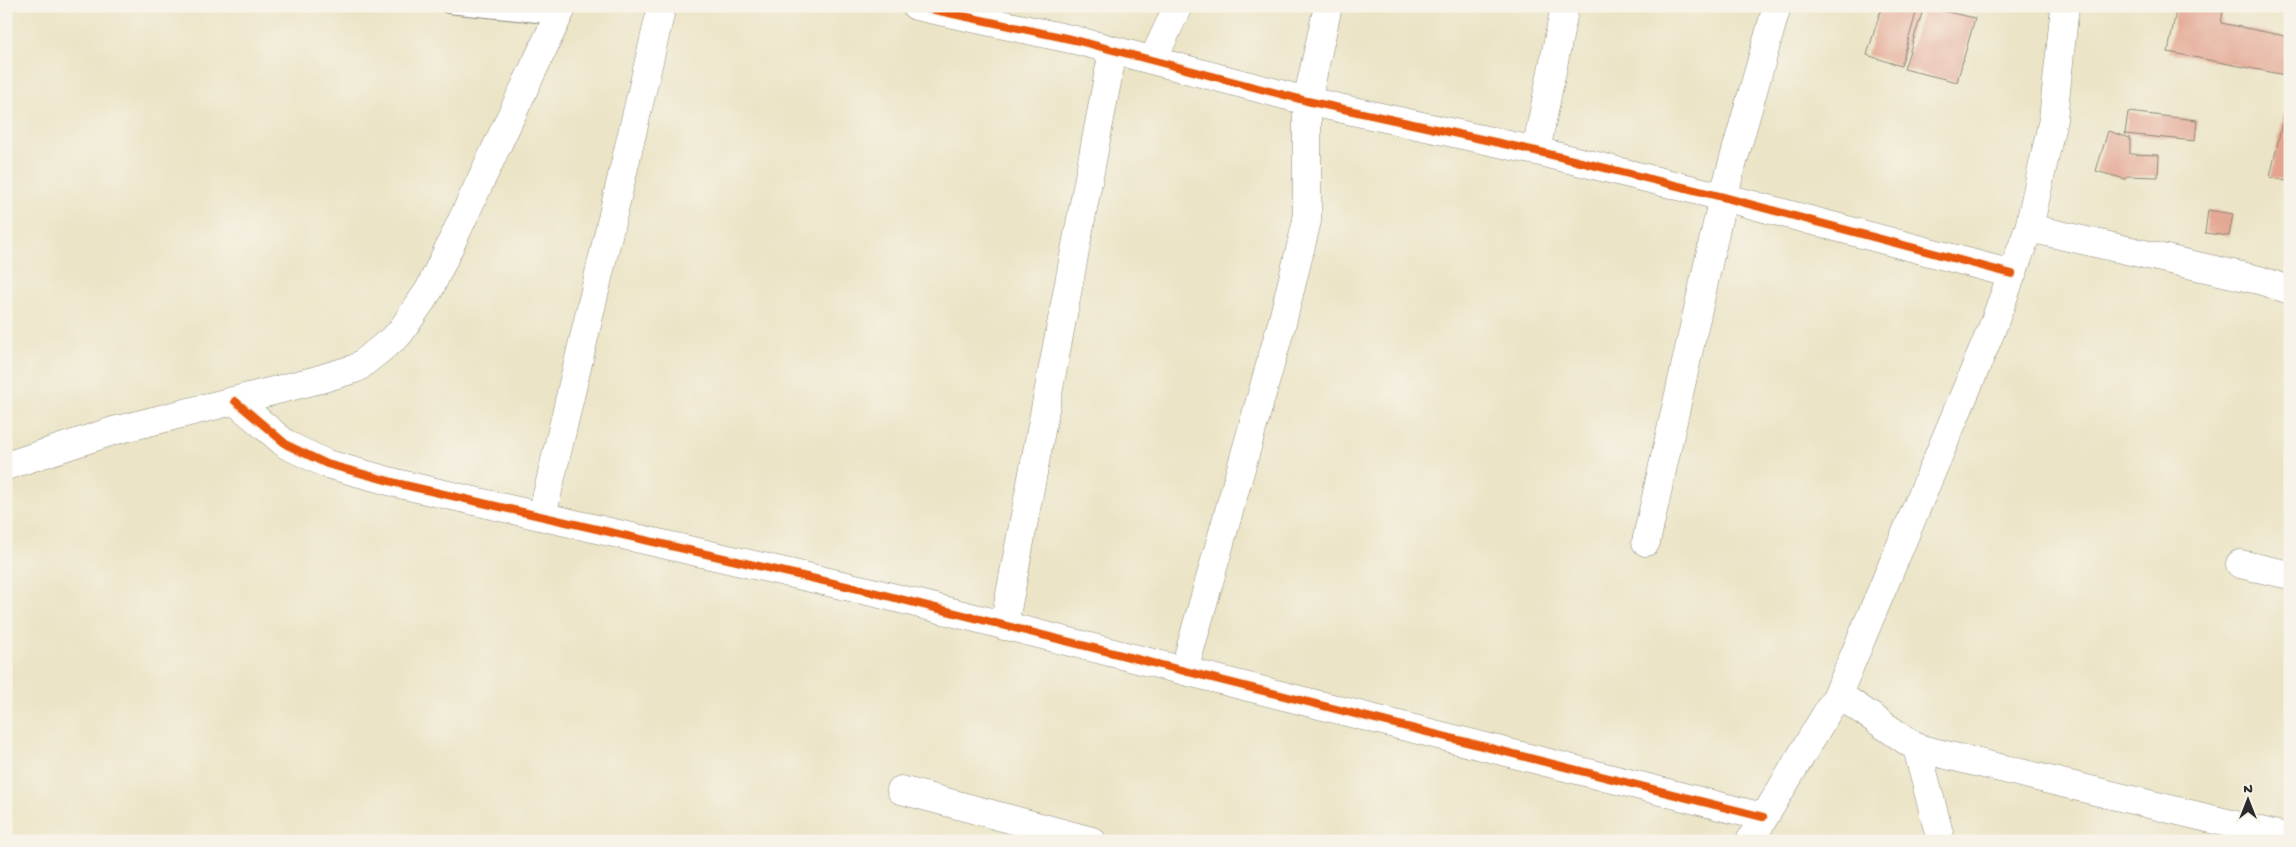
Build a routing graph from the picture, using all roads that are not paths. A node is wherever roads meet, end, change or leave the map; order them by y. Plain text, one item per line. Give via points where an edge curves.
1 (448, 6) edge
2 (662, 6) edge
3 (916, 6) edge
4 (1178, 6) edge
5 (1328, 6) edge
6 (1565, 6) edge
7 (1777, 6) edge
8 (2065, 6) edge
9 (560, 12) edge
10 (1113, 50) junction
11 (1153, 60) junction
12 (1307, 101) junction
13 (1536, 151) junction
14 (1723, 197) junction
15 (2029, 228) junction
16 (2012, 274) junction
17 (2290, 290) edge
18 (235, 401) junction
19 (6, 466) edge
20 (542, 516) junction
21 (1646, 542) dead end
22 (2240, 564) dead end
23 (2290, 575) edge
24 (1004, 626) junction
25 (1184, 671) junction
26 (1838, 694) junction
27 (1917, 748) junction
28 (901, 790) dead end
29 (1763, 817) junction
30 (2290, 838) edge
31 (1092, 841) edge
32 (1750, 841) edge
33 (1941, 841) edge

1 - 9 lane
2 - 20 street
3 - 10 street
4 - 11 street
5 - 12 street
6 - 13 street
7 - 14 street
8 - 15 street via 2053,118
9 - 18 street via 429,290 399,334 357,368
10 - 11 street
10 - 24 street
11 - 12 street
12 - 13 street
12 - 25 street via 1307,221
13 - 14 street
14 - 16 street
14 - 21 street
15 - 16 street
15 - 17 street via 2259,280
16 - 26 street
18 - 19 street via 113,431
18 - 20 street via 287,445 328,464
20 - 24 street via 872,592
22 - 23 street
24 - 25 street
25 - 29 street
26 - 27 street
26 - 29 street
27 - 30 street
27 - 33 street
28 - 31 street
29 - 32 street

